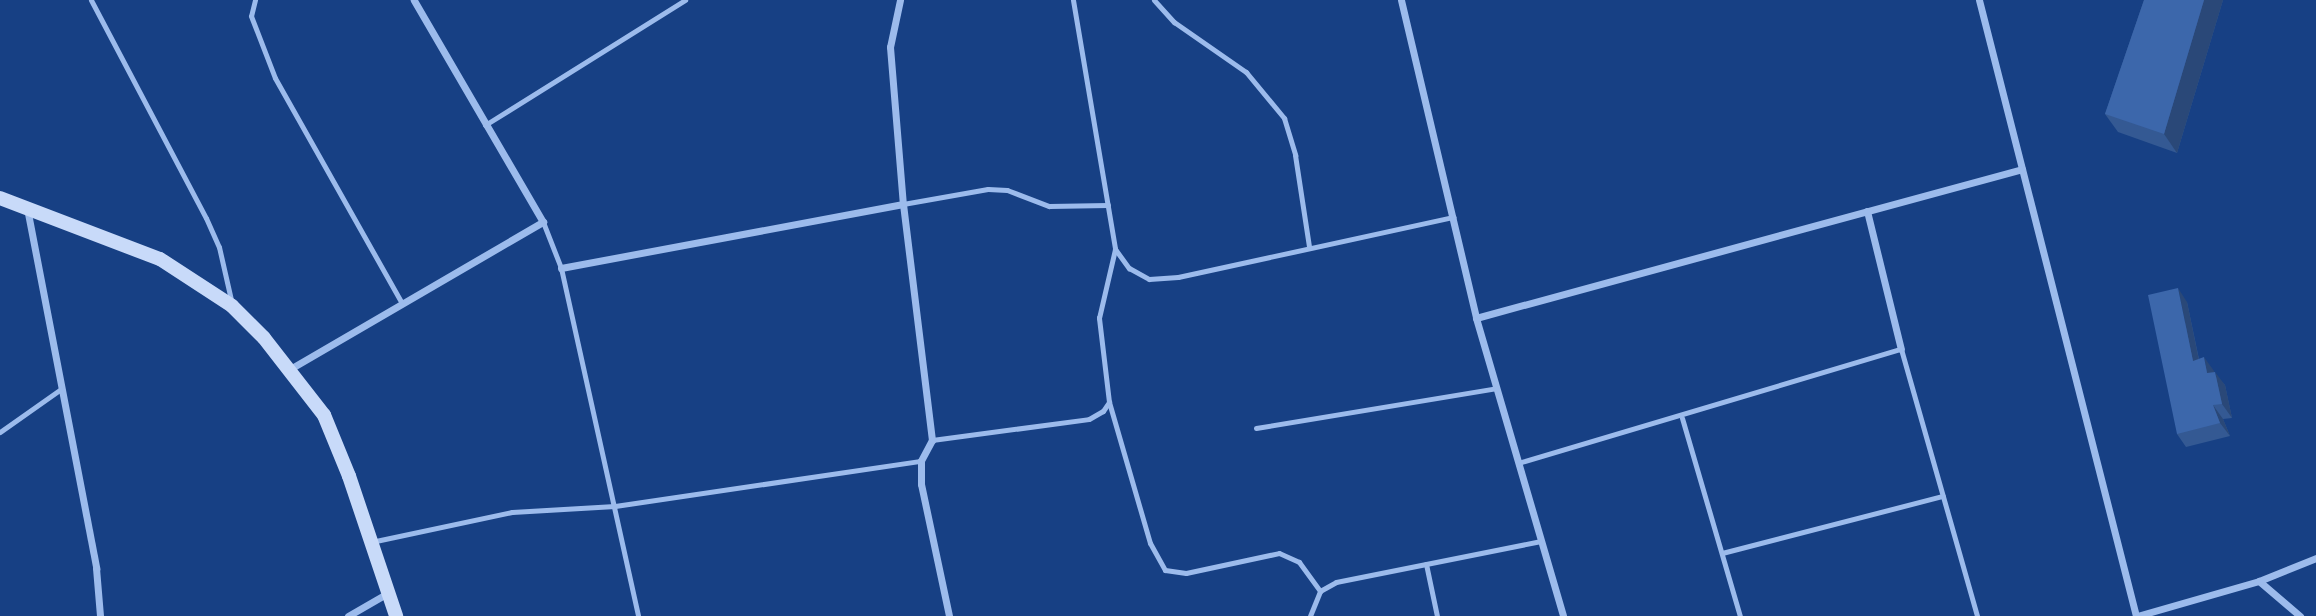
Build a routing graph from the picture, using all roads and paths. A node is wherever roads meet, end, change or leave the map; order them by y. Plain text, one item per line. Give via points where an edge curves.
1 (91, 0) edge
2 (255, 0) edge
3 (414, 0) edge
4 (685, 0) edge
5 (900, 0) edge
6 (1073, 0) edge
7 (1154, 0) edge
8 (1401, 0) edge
9 (1979, 0) edge
10 (485, 125) junction
11 (2022, 169) junction
12 (0, 198) edge
13 (902, 204) junction
14 (1108, 205) junction
15 (27, 208) junction
16 (1867, 211) junction
17 (1454, 217) junction
18 (543, 222) junction
19 (1309, 246) junction
20 (1115, 249) junction
21 (561, 268) junction
22 (402, 303) junction
23 (232, 306) junction
24 (1476, 318) junction
25 (1901, 349) junction
26 (290, 369) junction
27 (1497, 388) junction
28 (61, 389) junction
29 (1109, 402) junction
30 (1682, 418) junction
31 (1256, 428) dead end
32 (0, 432) edge
33 (932, 440) junction
34 (921, 461) junction
35 (1518, 463) junction
36 (1943, 496) junction
37 (615, 506) junction
38 (1541, 541) junction
39 (369, 543) junction
40 (1722, 553) junction
41 (2316, 558) edge
42 (1426, 564) junction
43 (2259, 582) junction
44 (1320, 591) junction
45 (386, 594) junction
46 (100, 616) edge
47 (348, 616) edge
48 (396, 616) edge
49 (639, 616) edge
50 (949, 616) edge
51 (1310, 616) edge
52 (1437, 616) edge
53 (1563, 616) edge
54 (1740, 616) edge
55 (1977, 616) edge
56 (2136, 616) edge
57 (2300, 616) edge

1 - 23 lane via 206,218 219,247
2 - 22 lane via 251,16 275,78
3 - 10 street
4 - 10 lane
5 - 13 street via 890,47
6 - 14 lane
7 - 19 lane via 1174,22 1246,72 1284,118 1295,155
8 - 17 street
9 - 11 street
10 - 18 street
11 - 16 street
11 - 56 street
12 - 15 street
13 - 14 lane via 988,189 1049,206
13 - 21 street
13 - 33 street
14 - 20 lane
15 - 23 street via 160,259
15 - 28 street
16 - 24 street
16 - 25 street
17 - 19 lane
17 - 24 street
18 - 21 lane
18 - 22 street
19 - 20 lane via 1178,277 1149,278 1129,268
20 - 29 lane via 1100,318
21 - 37 lane
22 - 26 street
23 - 26 street
24 - 27 street
25 - 30 lane
25 - 36 lane
26 - 39 street via 324,415
27 - 31 lane
27 - 35 street
28 - 32 lane
28 - 46 street via 96,568
29 - 33 lane via 1090,419
29 - 44 lane via 1150,543 1165,570 1186,573 1279,553 1299,562
30 - 35 lane
30 - 40 lane
33 - 34 street
34 - 37 lane
34 - 50 street via 925,511
35 - 38 street
36 - 40 lane
36 - 55 lane
37 - 39 lane via 512,512
37 - 49 lane
38 - 42 lane
38 - 53 street
39 - 45 street
40 - 54 lane
41 - 43 street
42 - 44 lane via 1336,582
42 - 52 lane
43 - 56 street
43 - 57 street
44 - 51 lane
45 - 47 street
45 - 48 street

